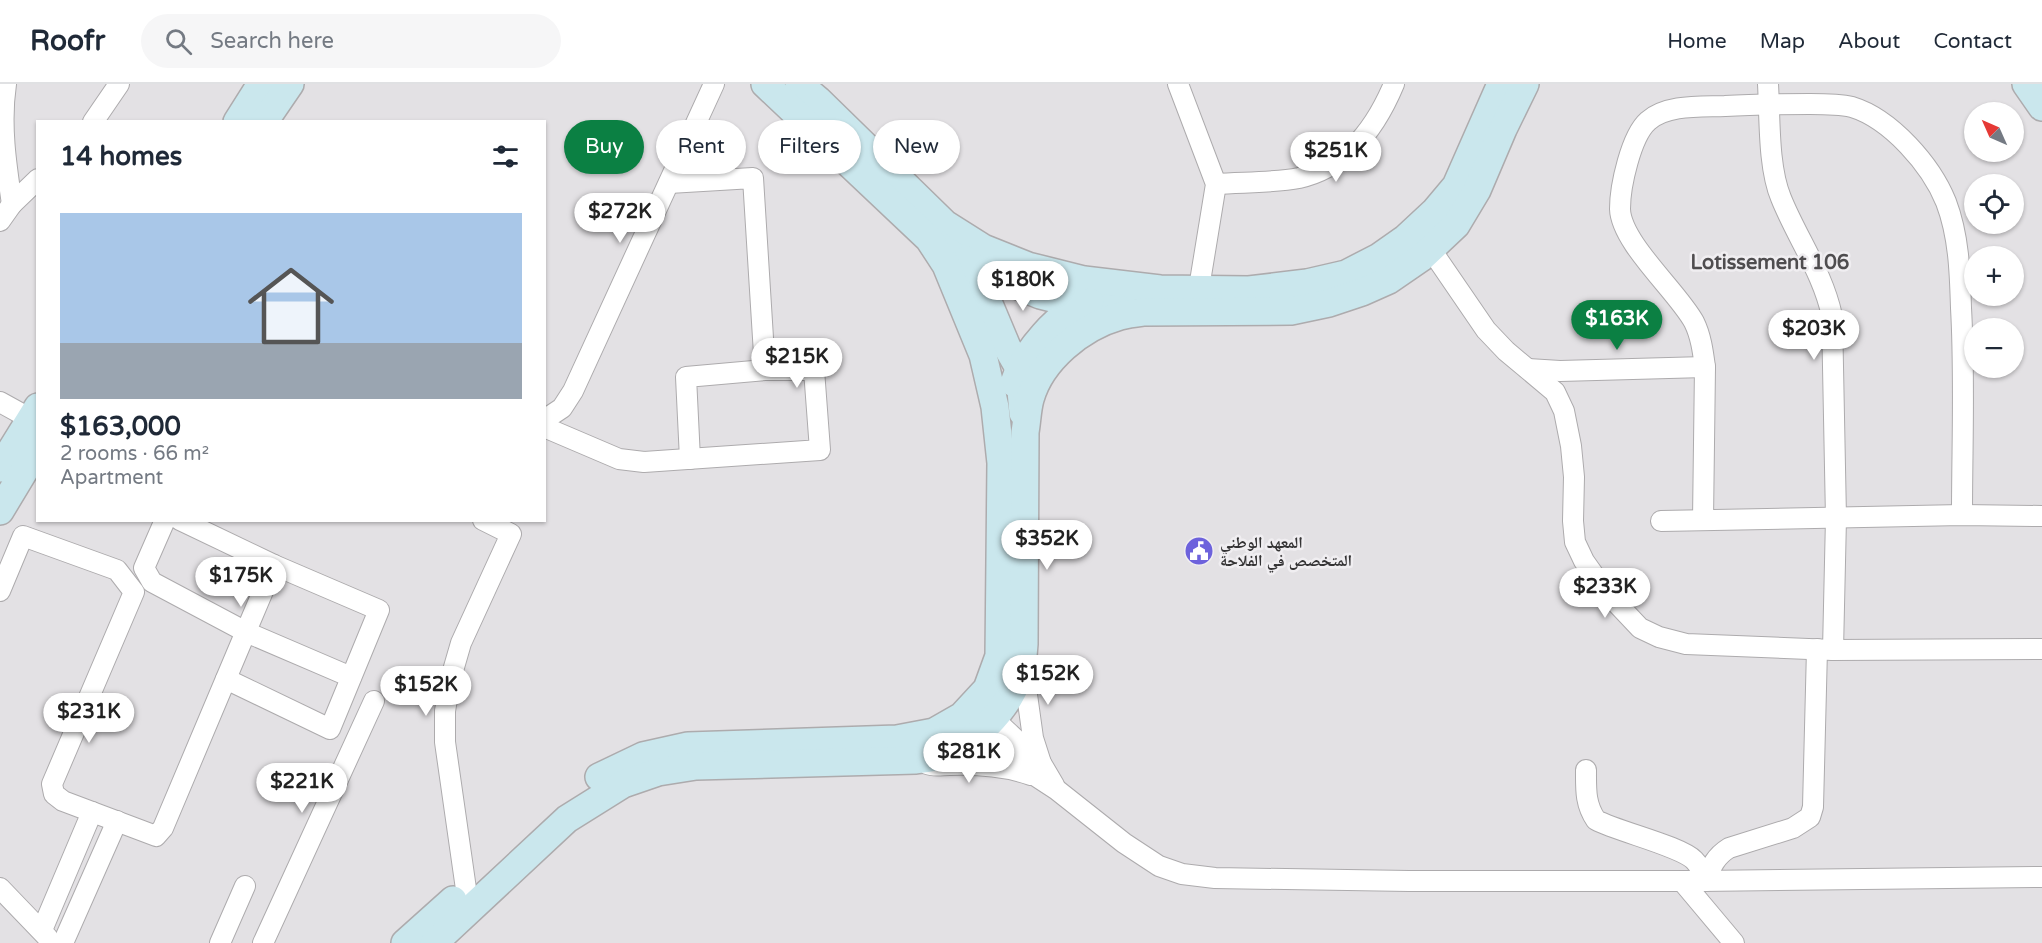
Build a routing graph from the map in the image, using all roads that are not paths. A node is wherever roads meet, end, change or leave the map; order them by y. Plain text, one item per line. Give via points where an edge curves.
1 (6, 84) edge
2 (119, 84) edge
3 (261, 84) edge
4 (290, 84) edge
5 (714, 84) edge
6 (765, 84) edge
7 (799, 84) edge
8 (1178, 84) edge
9 (1394, 84) edge
10 (1501, 84) edge
11 (1525, 84) edge
12 (2026, 84) edge
13 (1769, 94) edge
14 (2042, 107) edge
15 (94, 120) edge
16 (238, 120) edge
17 (265, 120) edge
18 (36, 181) edge
19 (669, 183) junction
20 (1216, 184) junction
21 (12, 204) junction
22 (0, 221) edge
23 (937, 231) junction
24 (1423, 239) junction
25 (970, 266) junction
26 (1141, 300) junction
27 (1197, 301) junction
28 (1079, 305) junction
29 (1705, 367) junction
30 (1019, 368) junction
31 (1528, 369) junction
32 (765, 370) junction
33 (0, 402) edge
34 (35, 415) edge
35 (546, 419) edge
36 (546, 428) edge
37 (997, 429) junction
38 (1025, 432) junction
39 (36, 451) edge
40 (690, 459) junction
41 (0, 468) edge
42 (0, 511) edge
43 (1962, 515) junction
44 (2042, 516) edge
45 (1836, 518) junction
46 (1703, 520) junction
47 (1661, 521) dead end
48 (164, 522) edge
49 (184, 522) edge
50 (487, 522) edge
51 (274, 565) junction
52 (0, 591) edge
53 (246, 632) junction
54 (1825, 649) junction
55 (2042, 649) edge
56 (1022, 658) junction
57 (351, 677) junction
58 (226, 679) junction
59 (374, 701) dead end
60 (981, 713) junction
61 (916, 760) junction
62 (1038, 770) junction
63 (1586, 770) dead end
64 (92, 812) junction
65 (117, 821) junction
66 (2042, 877) edge
67 (1682, 881) junction
68 (1706, 881) junction
69 (245, 886) dead end
70 (0, 888) edge
71 (467, 899) junction
72 (46, 937) edge
73 (63, 943) edge
74 (220, 943) edge
75 (263, 943) edge
76 (405, 943) edge
77 (434, 943) edge
78 (1734, 943) edge

1 - 21 street via 3,137
2 - 15 street
3 - 16 street
4 - 17 street
5 - 19 street
6 - 23 street
7 - 23 street
8 - 20 street
9 - 20 street via 1369,132 1350,152 1327,167 1299,177
10 - 24 street via 1456,186 1436,211
11 - 24 street via 1478,190 1456,225
12 - 14 street
13 - 29 street via 1676,109 1649,120 1635,142 1623,182 1620,211 1624,227 1694,321
13 - 43 street via 1851,107 1869,114 1911,148 1946,201 1959,259
13 - 45 street via 1774,179 1820,276 1832,316
18 - 21 street
19 - 32 street via 753,178
19 - 35 street via 573,391 562,408
20 - 27 street
21 - 22 street
23 - 25 street via 956,239
23 - 26 street via 1028,266
23 - 37 street via 946,265 983,355
24 - 27 street via 1406,238 1346,274
24 - 31 street via 1486,330
25 - 28 street via 1040,295
25 - 30 street
26 - 27 street via 1160,290
26 - 28 street
26 - 38 street via 1065,346 1042,372 1030,399
28 - 30 street via 1055,324
29 - 31 street
29 - 46 street
30 - 37 street
30 - 38 street
31 - 54 street via 1555,392 1564,411 1574,477 1575,542 1606,592 1640,628 1686,644
32 - 40 street via 686,377
32 - 40 street via 814,370 820,450
33 - 34 street
34 - 41 street
36 - 40 street via 619,459
37 - 60 street via 1001,463 999,656
38 - 56 street
39 - 42 street
43 - 44 street
43 - 45 street
45 - 46 street
45 - 54 street
46 - 47 street
48 - 53 street via 144,568 152,582
49 - 51 street
50 - 71 street via 511,534 461,643 445,711 445,742
51 - 53 street
51 - 57 street via 380,610
52 - 64 street via 23,536 117,570 134,592 52,784 54,794 63,801
53 - 57 street
53 - 58 street
54 - 55 street
54 - 68 street via 1810,817 1794,828 1720,853
56 - 60 street via 1011,695
56 - 62 street
57 - 58 street via 330,729
58 - 65 street via 163,828 156,836
59 - 75 street
60 - 61 street via 962,745 940,756
60 - 62 street
60 - 71 street via 934,732 897,739 688,746 643,756 573,793
61 - 62 street via 931,766
61 - 71 street via 696,766 658,772 623,784 567,819
62 - 67 street via 1124,843 1159,866 1182,874 1409,881
63 - 68 street via 1586,798 1596,820 1692,858
64 - 65 street
64 - 72 street
65 - 73 street
66 - 68 street
67 - 68 street
67 - 78 street
69 - 74 street
70 - 72 street
71 - 76 street
71 - 77 street

